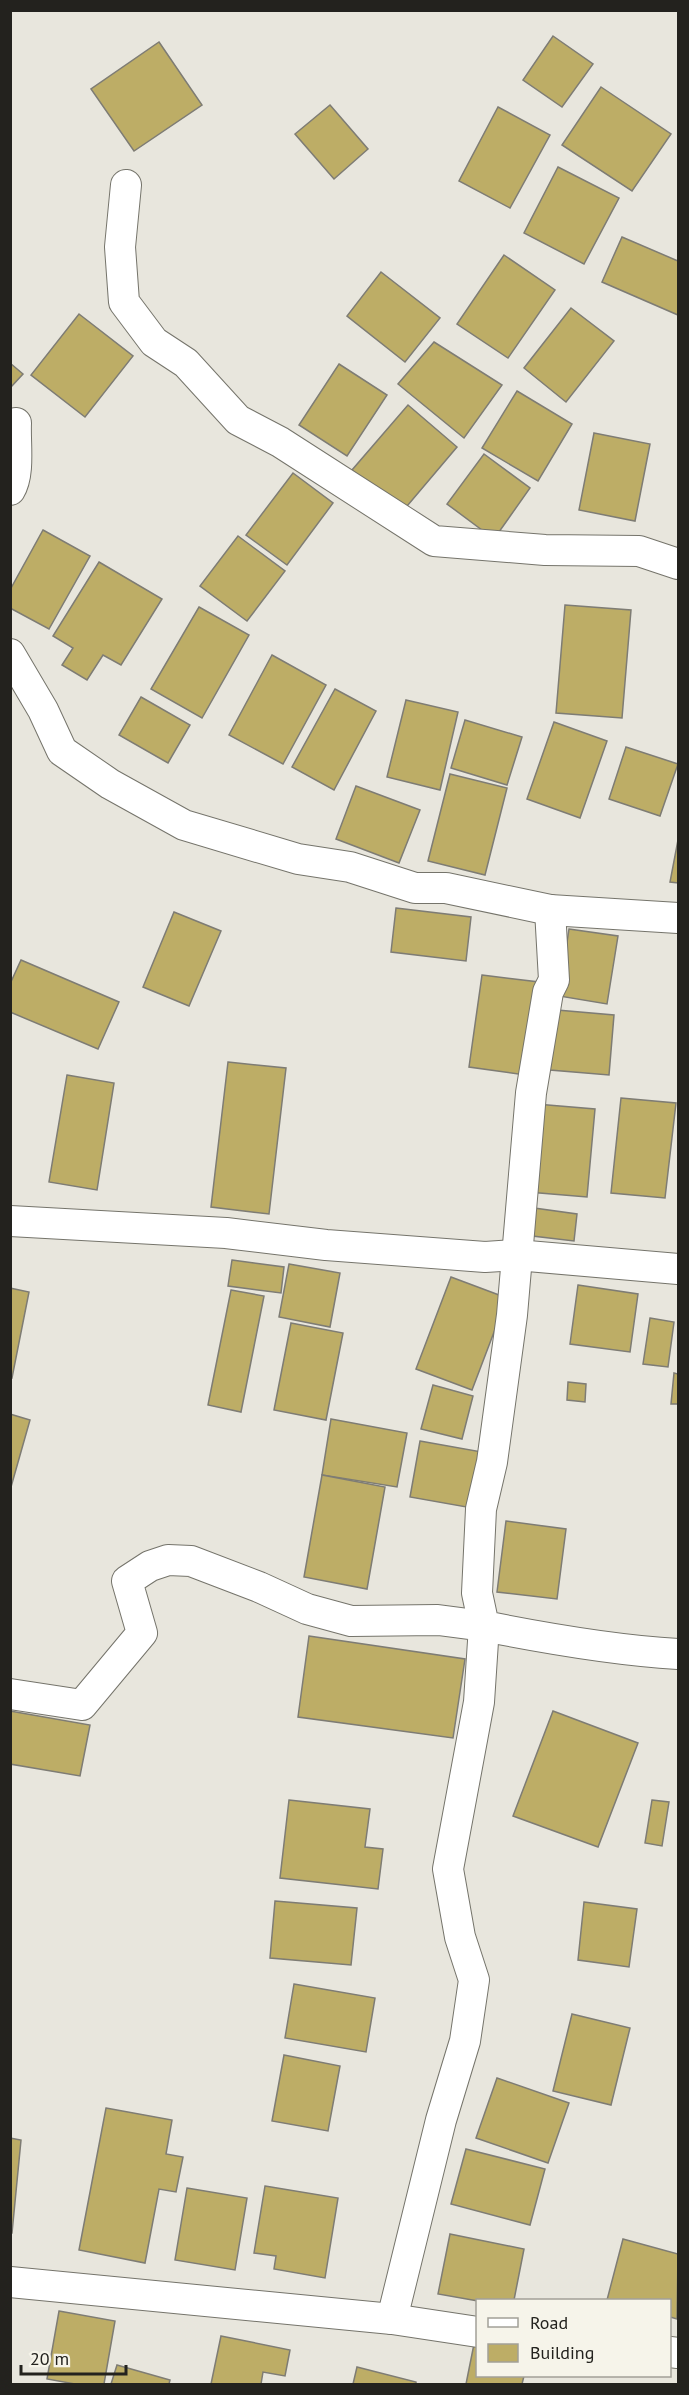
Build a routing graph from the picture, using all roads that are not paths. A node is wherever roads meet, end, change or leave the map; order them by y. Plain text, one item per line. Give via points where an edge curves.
1 (126, 185) dead end
2 (16, 423) dead end
3 (10, 490) edge
4 (678, 564) edge
5 (10, 654) edge
6 (550, 910) junction
7 (678, 918) edge
8 (10, 1221) edge
9 (516, 1255) junction
10 (678, 1269) edge
11 (484, 1626) junction
12 (678, 1654) edge
13 (10, 1694) edge
14 (10, 2282) edge
15 (392, 2319) junction
16 (476, 2332) edge

1 - 4 street via 120,247 124,302 153,342 186,363 238,420 280,442 434,541 545,550 639,551
2 - 3 street via 17,479
5 - 6 street via 62,751 110,784 184,825 298,859 350,867 415,888 446,888
6 - 7 street
6 - 9 street via 554,980 548,992 531,1093
8 - 9 street via 226,1233 484,1257
9 - 10 street
9 - 11 street via 512,1315 482,1509 477,1593
11 - 12 street via 609,1649
11 - 13 street via 438,1620 351,1622 307,1609 190,1561 168,1560 127,1581 142,1633 82,1705
11 - 15 street via 479,1702 448,1869 460,1937 474,1980 465,2041 441,2120
14 - 15 street
15 - 16 street

